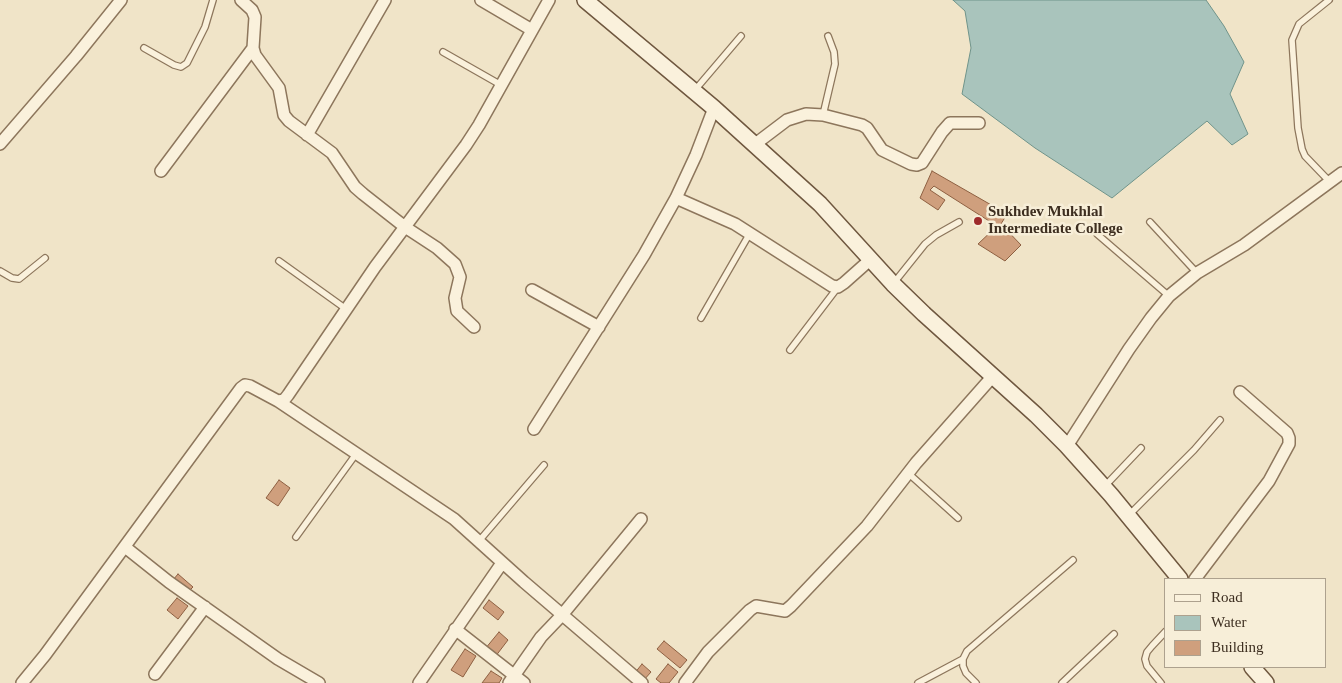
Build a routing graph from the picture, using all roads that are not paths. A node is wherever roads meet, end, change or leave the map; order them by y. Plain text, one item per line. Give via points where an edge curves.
1 (121, 0) edge
2 (213, 0) edge
3 (240, 0) edge
4 (386, 0) edge
5 (481, 0) edge
6 (549, 0) edge
7 (585, 0) edge
8 (1329, 0) edge
9 (532, 30) junction
10 (741, 36) dead end
11 (828, 36) dead end
12 (144, 48) dead end
13 (253, 48) junction
14 (444, 52) dead end
15 (502, 85) junction
16 (694, 91) junction
17 (714, 108) junction
18 (823, 115) junction
19 (979, 123) dead end
20 (307, 135) junction
21 (0, 144) edge
22 (754, 144) junction
23 (161, 171) dead end
24 (1342, 173) edge
25 (1330, 182) junction
26 (676, 198) junction
27 (959, 222) dead end
28 (1150, 222) dead end
29 (405, 227) junction
30 (750, 233) junction
31 (1098, 234) dead end
32 (45, 258) dead end
33 (871, 259) junction
34 (279, 261) dead end
35 (0, 271) edge
36 (1197, 273) junction
37 (893, 284) junction
38 (838, 286) junction
39 (532, 290) dead end
40 (1169, 296) junction
41 (346, 309) junction
42 (701, 318) dead end
43 (599, 327) junction
44 (474, 328) dead end
45 (790, 350) dead end
46 (994, 376) junction
47 (1240, 392) dead end
48 (278, 401) junction
49 (1220, 420) dead end
50 (534, 429) dead end
51 (1067, 446) junction
52 (1141, 448) dead end
53 (356, 454) junction
54 (544, 465) dead end
55 (908, 473) junction
56 (1104, 487) junction
57 (1128, 516) junction
58 (958, 518) dead end
59 (641, 519) dead end
60 (296, 537) dead end
61 (478, 541) junction
62 (125, 547) junction
63 (1073, 560) dead end
64 (502, 563) junction
65 (1179, 578) edge
66 (1196, 578) edge
67 (205, 607) junction
68 (562, 615) junction
69 (455, 628) junction
70 (1114, 634) dead end
71 (1164, 634) edge
72 (963, 659) junction
73 (1253, 668) edge
74 (156, 674) dead end
75 (512, 679) edge
76 (1066, 682) edge
77 (1262, 682) edge
78 (22, 683) edge
79 (319, 683) edge
80 (419, 683) edge
81 (524, 683) edge
82 (642, 683) edge
83 (685, 683) edge
84 (918, 683) edge
85 (976, 683) edge
86 (1161, 683) edge

1 - 21 street
2 - 12 lane via 205,27 187,63 181,67 174,65
3 - 13 street via 255,17
4 - 20 street
5 - 9 street
6 - 9 street
7 - 16 main road
8 - 25 lane via 1299,24 1292,40 1302,149
9 - 15 street
10 - 16 lane
11 - 18 lane via 835,64
13 - 20 street via 279,88 284,115
13 - 23 street
14 - 15 lane
15 - 29 street via 466,145
16 - 17 main road
17 - 22 main road
17 - 26 street
18 - 19 street via 862,125 882,150 917,165 922,163 950,123
18 - 22 street via 806,114 787,120
20 - 29 street via 332,153 355,187
22 - 33 main road via 820,204
24 - 25 street
25 - 36 street via 1244,245
26 - 30 street
26 - 43 street
27 - 37 lane via 925,244
28 - 36 lane
29 - 41 street
29 - 44 street via 455,264 460,277 455,305
30 - 38 street via 826,283
30 - 42 lane
31 - 40 lane
32 - 35 lane via 19,279
33 - 37 main road
33 - 38 street
34 - 41 lane
36 - 40 street
37 - 46 main road
38 - 45 lane
39 - 43 street
40 - 51 street via 1129,349
41 - 48 street via 288,395
43 - 50 street
46 - 51 main road
46 - 55 street
47 - 66 street via 1287,433 1288,444 1270,481
48 - 53 street
48 - 62 street via 250,386 240,388
49 - 57 lane
51 - 56 main road
52 - 56 lane
53 - 60 lane
53 - 61 street via 437,508
54 - 61 lane
55 - 58 lane
55 - 83 street via 867,526 791,606 785,611 756,606 750,610 708,652
56 - 57 main road
57 - 65 main road
59 - 68 street
61 - 64 street
62 - 67 street
62 - 78 street
63 - 72 lane via 967,651
64 - 68 street
64 - 69 street
67 - 74 street
67 - 79 street via 290,668
68 - 75 street via 541,637
68 - 82 street
69 - 75 street
69 - 80 street
70 - 76 lane
71 - 86 lane via 1147,652 1145,659
72 - 84 lane
72 - 85 lane via 966,672
73 - 77 main road
75 - 81 street

